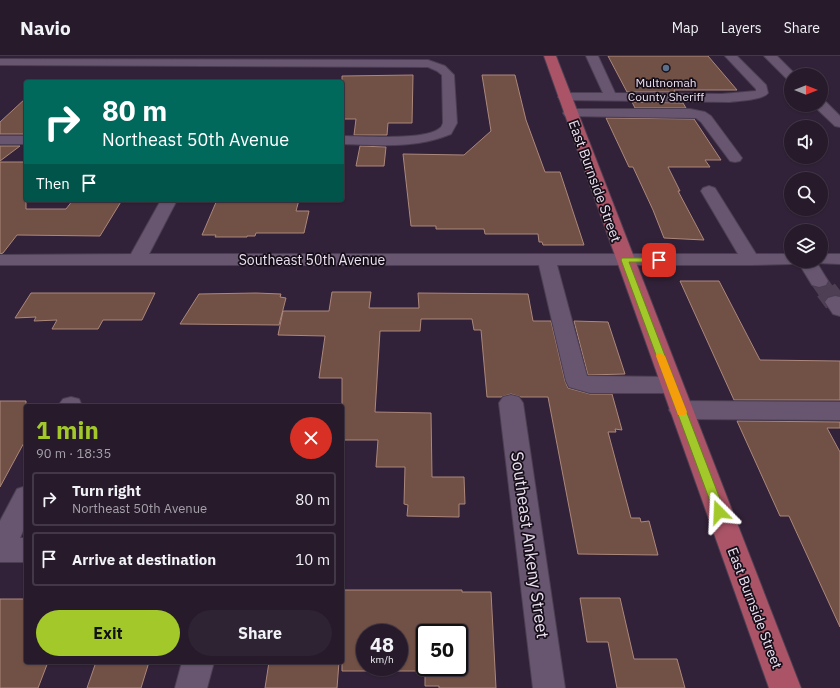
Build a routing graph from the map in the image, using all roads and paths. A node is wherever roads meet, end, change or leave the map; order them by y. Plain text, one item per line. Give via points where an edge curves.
1 (550, 56) edge
2 (592, 56) edge
3 (731, 56) edge
4 (770, 56) edge
5 (306, 59) edge
6 (0, 62) edge
7 (784, 69) edge
8 (611, 97) junction
9 (567, 105) junction
10 (828, 112) edge
11 (840, 123) edge
12 (0, 140) edge
13 (24, 140) edge
14 (344, 140) edge
15 (735, 158) dead end
16 (709, 191) dead end
17 (168, 202) edge
18 (784, 259) edge
19 (828, 259) edge
20 (840, 259) edge
21 (0, 260) edge
22 (137, 260) junction
23 (625, 260) junction
24 (751, 260) junction
25 (547, 261) junction
26 (811, 268) edge
27 (819, 281) tunnel mouth
28 (671, 385) junction
29 (511, 403) dead end
30 (681, 410) junction
31 (840, 411) edge
32 (24, 501) edge
33 (0, 549) edge
34 (24, 550) edge
35 (197, 664) edge
36 (191, 688) edge
37 (549, 688) edge
38 (785, 688) edge

1 - 9 main road, East Burnside Street
2 - 8 street
3 - 8 street via 762,88 762,93 743,98
4 - 7 street
5 - 6 street
5 - 14 street via 428,64 445,70 448,75 450,122 446,131 428,138 413,140
8 - 9 street
9 - 15 street via 700,115 706,119
9 - 23 main road, East Burnside Street
10 - 11 street
12 - 13 street
16 - 24 street
17 - 22 street
18 - 24 street, Southeast 50th Avenue
19 - 20 street
21 - 22 street, Southeast 50th Avenue
22 - 25 street, Southeast 50th Avenue
23 - 24 street, Southeast 50th Avenue
23 - 25 street, Southeast 50th Avenue
23 - 28 main road, East Burnside Street
25 - 28 street via 577,381 590,385
26 - 27 street
28 - 30 main road, East Burnside Street
29 - 37 street, Southeast Ankeny Street
30 - 31 street
30 - 38 main road, East Burnside Street
32 - 33 street
33 - 34 street
35 - 36 street

